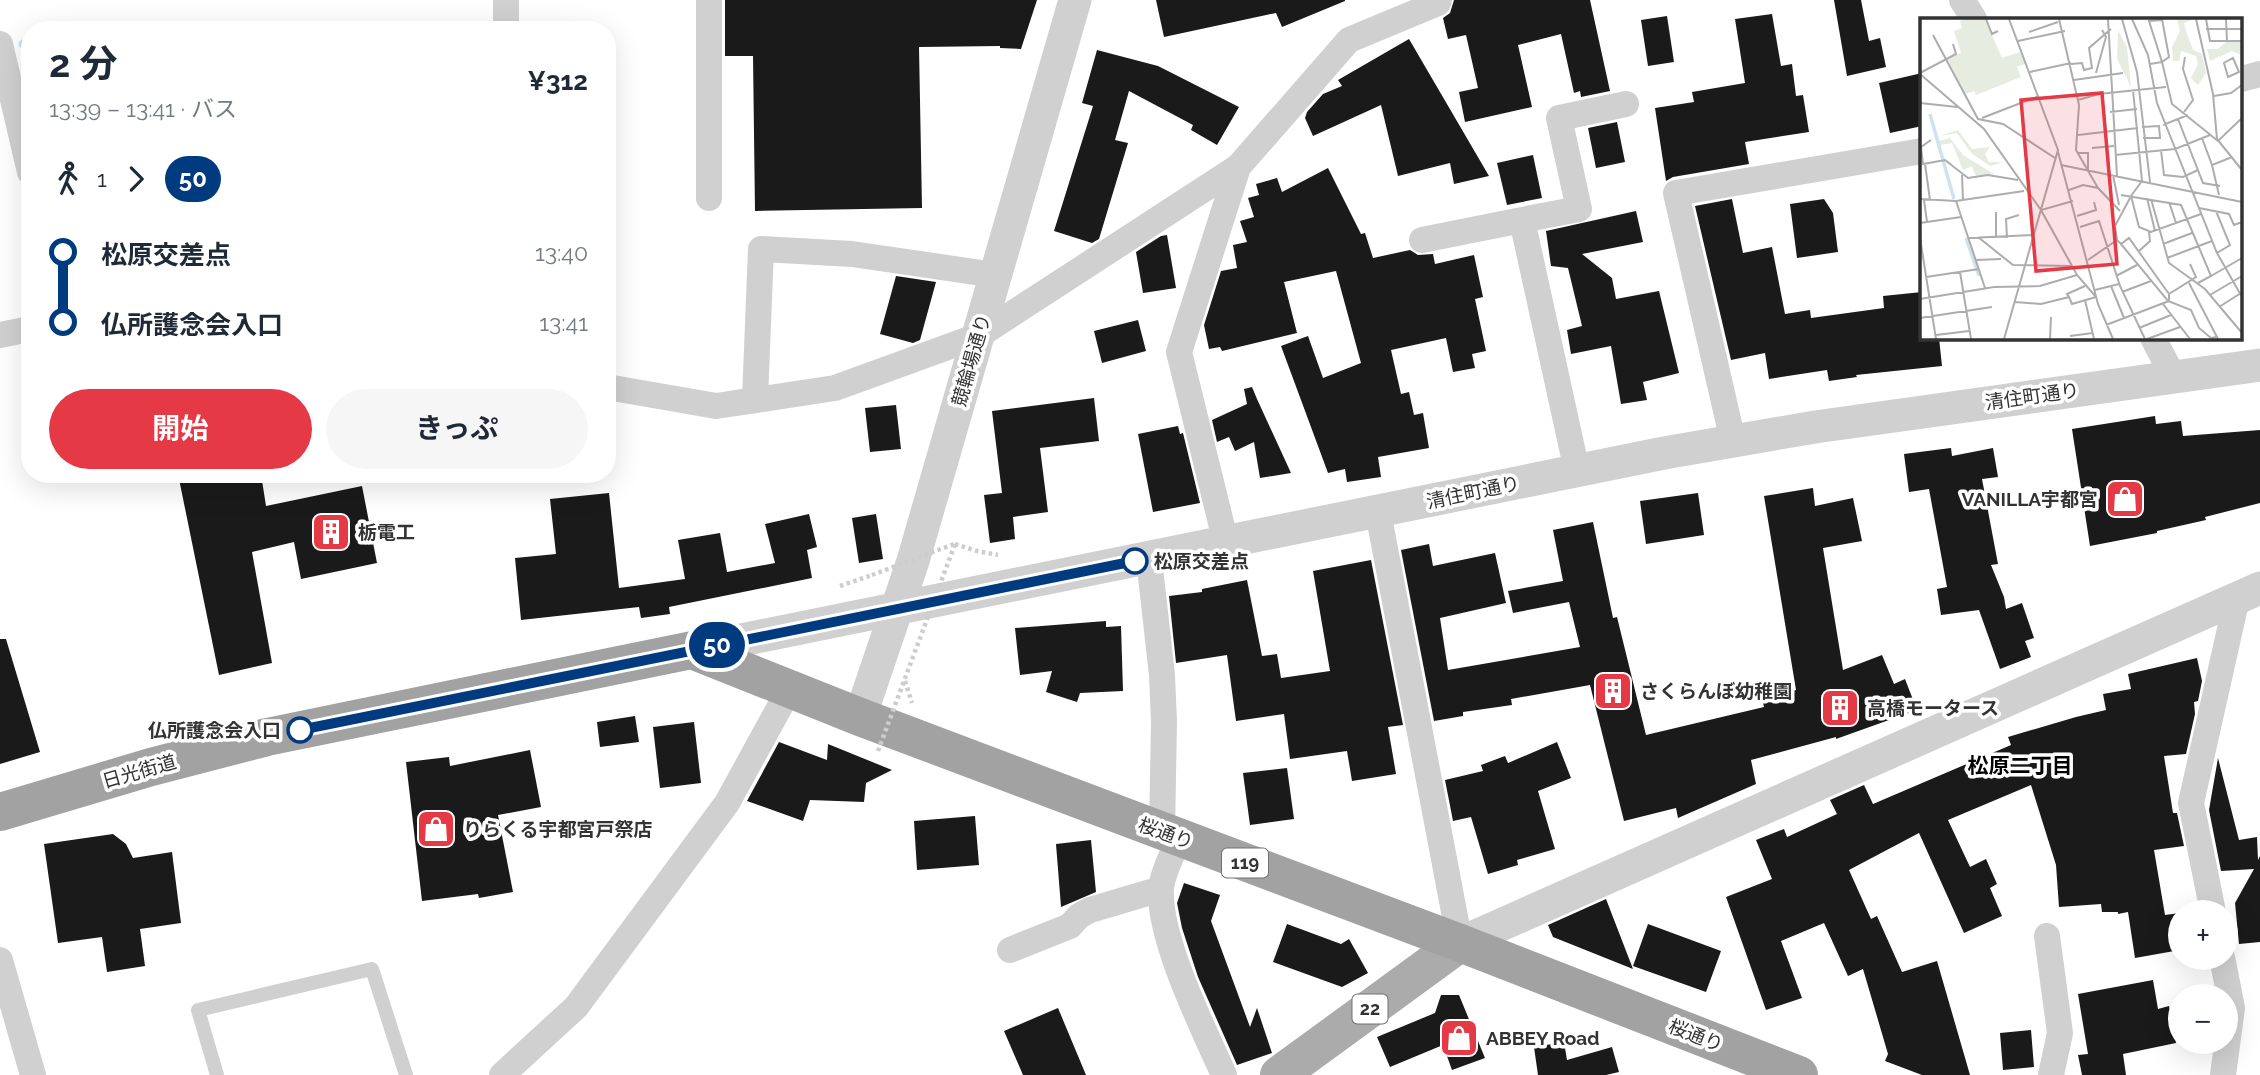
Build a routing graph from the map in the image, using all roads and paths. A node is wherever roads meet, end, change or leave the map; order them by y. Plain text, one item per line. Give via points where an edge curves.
1 (506, 0) edge
2 (709, 0) edge
3 (1075, 0) edge
4 (1440, 0) edge
5 (1962, 0) edge
6 (1974, 18) edge
7 (506, 21) edge
8 (0, 44) edge
9 (2260, 74) edge
10 (2242, 79) edge
11 (1626, 104) dead end
12 (21, 134) edge
13 (1920, 151) edge
14 (1238, 167) junction
15 (709, 198) dead end
16 (1521, 220) junction
17 (1422, 240) dead end
18 (995, 275) junction
19 (21, 331) edge
20 (0, 335) edge
21 (978, 336) junction
22 (2154, 340) edge
23 (2260, 365) edge
24 (2173, 376) junction
25 (616, 389) edge
26 (755, 400) junction
27 (1733, 441) junction
28 (1577, 471) junction
29 (1378, 512) junction
30 (1226, 543) junction
31 (955, 544) junction
32 (1005, 556) dead end
33 (1149, 559) junction
34 (839, 587) dead end
35 (2249, 593) edge
36 (899, 608) junction
37 (692, 650) junction
38 (789, 690) junction
39 (860, 717) junction
40 (878, 751) dead end
41 (0, 812) edge
42 (1171, 835) junction
43 (1161, 889) junction
44 (2211, 900) edge
45 (2047, 936) dead end
46 (1460, 943) junction
47 (1010, 950) dead end
48 (0, 960) edge
49 (2225, 970) edge
50 (1785, 1072) edge
51 (33, 1075) edge
52 (217, 1075) edge
53 (407, 1075) edge
54 (502, 1075) edge
55 (1224, 1075) edge
56 (1279, 1075) edge
57 (2051, 1075) edge
58 (2223, 1075) edge

1 - 7 street
2 - 15 street
3 - 18 street, 競輪場通り
4 - 14 street via 1349,40
5 - 6 street
8 - 12 street
9 - 10 street
11 - 16 street via 1559,118 1579,209
13 - 27 street via 1676,193
14 - 21 street
14 - 30 street via 1179,352
16 - 17 street
16 - 28 street
18 - 21 street, 競輪場通り
18 - 26 street via 852,254 761,249
19 - 20 street
21 - 26 street via 835,388
21 - 36 street, 競輪場通り
22 - 24 street
23 - 24 street, 清住町通り
24 - 27 street, 清住町通り
25 - 26 street via 716,406
27 - 28 street, 清住町通り
28 - 29 street, 清住町通り
29 - 30 street, 清住町通り
29 - 46 street
30 - 33 street, 清住町通り
31 - 32 path
31 - 34 path, bridge
31 - 40 path, bridge
33 - 36 street, 清住町通り
33 - 42 street
35 - 44 street via 2191,803
35 - 46 street
36 - 37 street, 清住町通り
36 - 39 street, 競輪場通り
37 - 38 highway, 桜通り / 119
37 - 41 highway, 日光街道 via 267,737
38 - 39 highway, 桜通り / 119
38 - 54 street via 727,803 576,1007
39 - 42 highway, 桜通り / 119
42 - 43 street
42 - 46 highway, 桜通り / 119
43 - 47 street via 1090,910 1070,926
43 - 55 street via 1170,945
45 - 57 street via 2060,1034
46 - 50 highway, 桜通り / 119
46 - 56 main road, 22
48 - 51 street
49 - 58 street via 2232,1008
52 - 53 lane via 198,1010 372,969

